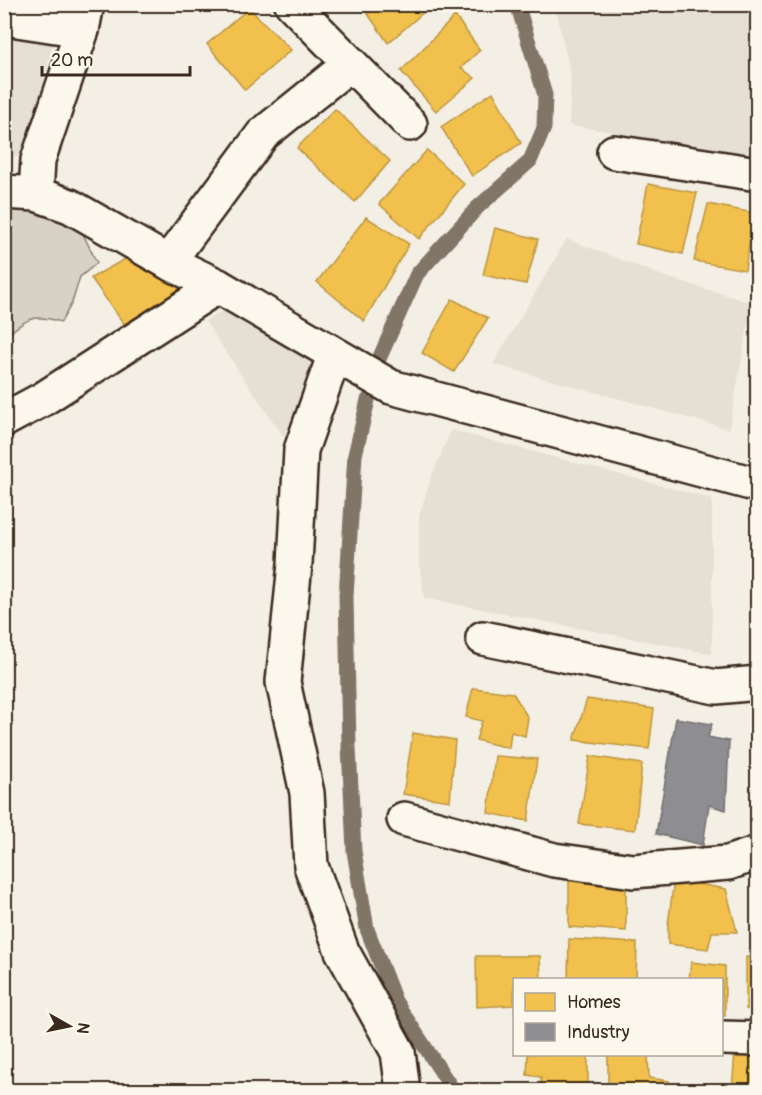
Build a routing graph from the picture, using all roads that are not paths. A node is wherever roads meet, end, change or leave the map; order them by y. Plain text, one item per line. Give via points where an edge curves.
1 (292, 4) edge
2 (84, 17) edge
3 (4, 18) edge
4 (350, 64) junction
5 (410, 124) dead end
6 (614, 152) dead end
7 (758, 174) edge
8 (4, 192) edge
9 (36, 194) junction
10 (168, 262) junction
11 (218, 286) junction
12 (334, 356) junction
13 (4, 420) edge
14 (758, 485) edge
15 (483, 638) dead end
16 (758, 683) edge
17 (404, 819) dead end
18 (758, 853) edge
19 (723, 1038) edge
20 (758, 1039) edge
21 (403, 1090) edge

1 - 4 street
2 - 3 street
2 - 9 street via 38,160
4 - 5 street
4 - 10 street via 263,134
6 - 7 street
8 - 9 street
9 - 10 street via 70,206
10 - 11 street
11 - 12 street
11 - 13 street
12 - 14 street via 391,387
12 - 21 street via 301,450 283,682 307,793 311,866 342,951 398,1052
15 - 16 street via 716,687
17 - 18 street via 554,860 633,871 728,863
19 - 20 street

